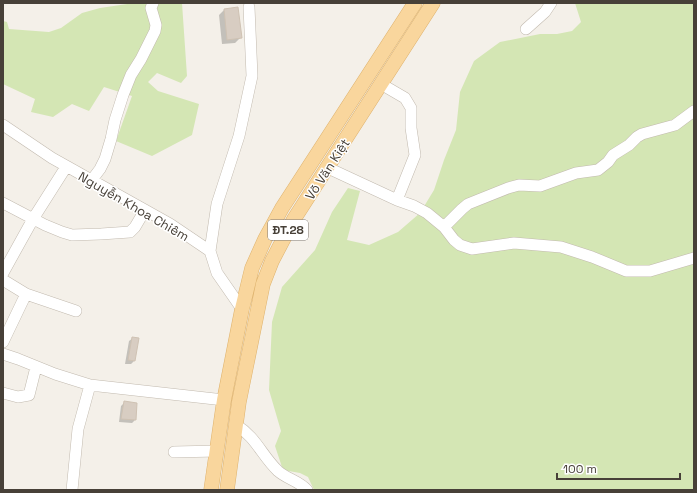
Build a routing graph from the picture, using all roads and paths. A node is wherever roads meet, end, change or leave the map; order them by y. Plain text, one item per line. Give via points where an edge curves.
1 (153, 3) edge
2 (415, 3) edge
3 (433, 3) edge
4 (551, 3) edge
5 (249, 7) dead end
6 (526, 29) dead end
7 (368, 76) junction
8 (381, 84) junction
9 (694, 111) edge
10 (3, 125) edge
11 (66, 167) junction
12 (328, 168) junction
13 (91, 181) junction
14 (397, 200) junction
15 (3, 203) edge
16 (145, 210) junction
17 (33, 219) junction
18 (444, 227) junction
19 (210, 251) junction
20 (694, 258) edge
21 (3, 273) edge
22 (3, 280) edge
23 (26, 294) junction
24 (242, 309) junction
25 (76, 311) dead end
26 (257, 312) junction
27 (3, 342) edge
28 (3, 354) edge
29 (36, 367) junction
30 (90, 384) junction
31 (3, 393) edge
32 (224, 400) junction
33 (236, 425) junction
34 (217, 451) junction
35 (174, 452) dead end
36 (72, 490) edge
37 (211, 490) edge
38 (227, 490) edge
39 (307, 490) edge

1 - 13 street via 151,8 156,25 155,32 131,75 115,120 105,160
2 - 7 main road, Võ Văn Kiệt / ĐT.28
3 - 8 main road, Võ Văn Kiệt / ĐT.28
4 - 6 street
5 - 19 street via 252,76 239,136 217,204
7 - 8 main road
7 - 24 main road, Võ Văn Kiệt / ĐT.28 via 282,208 265,239 252,268
8 - 12 main road, Võ Văn Kiệt / ĐT.28
8 - 14 street via 405,98 411,108 415,155
9 - 18 street via 675,125 637,136 598,170 576,173 540,186 519,185 508,188 468,204
10 - 11 street, Nguyễn Khoa Chiêm
11 - 13 street, Nguyễn Khoa Chiêm
11 - 17 street
12 - 14 street
12 - 26 main road, Võ Văn Kiệt / ĐT.28 via 283,238 263,284
13 - 16 street, Nguyễn Khoa Chiêm
14 - 18 street via 427,213
15 - 17 street
16 - 17 street via 132,230 126,233 72,235
16 - 19 street, Nguyễn Khoa Chiêm
17 - 21 street
18 - 20 street via 460,246 472,250 514,243 561,247 592,256 626,271 650,271
19 - 24 street via 217,273
22 - 23 street
23 - 25 street
23 - 27 street
24 - 26 main road
24 - 32 main road, Võ Văn Kiệt / ĐT.28
26 - 33 main road, Võ Văn Kiệt / ĐT.28
28 - 29 street
29 - 30 street
29 - 31 street via 29,396 18,397
30 - 32 street
30 - 36 street via 78,429
32 - 34 main road, Võ Văn Kiệt / ĐT.28
33 - 38 main road, Võ Văn Kiệt / ĐT.28
33 - 39 street via 251,436 279,472
34 - 35 street
34 - 37 main road, Võ Văn Kiệt / ĐT.28

